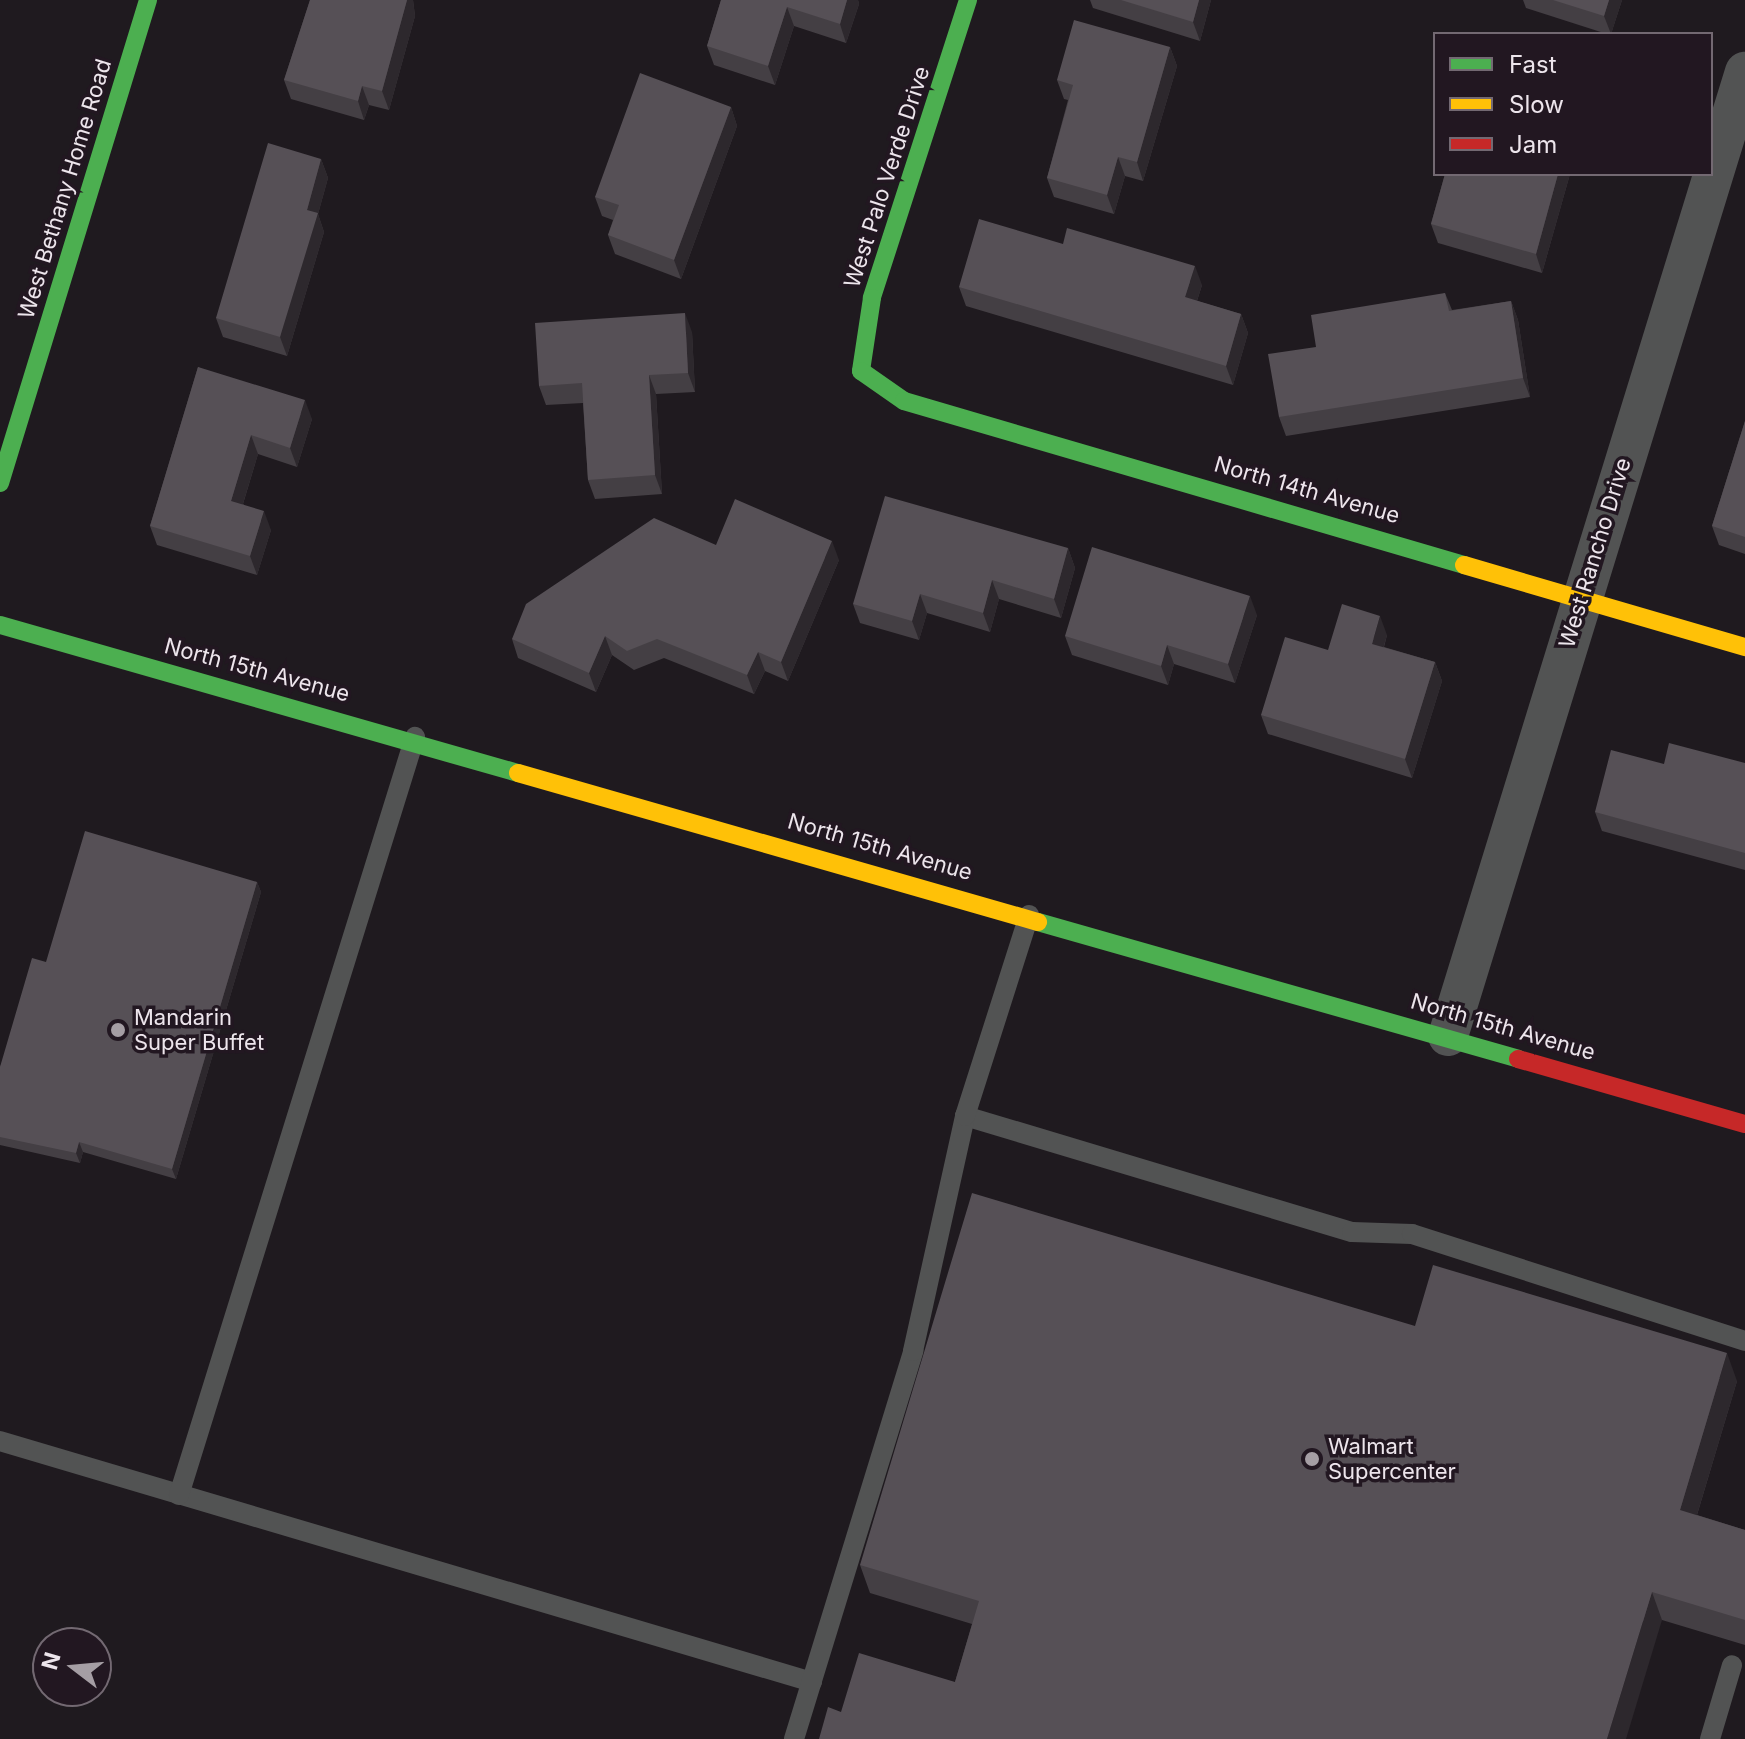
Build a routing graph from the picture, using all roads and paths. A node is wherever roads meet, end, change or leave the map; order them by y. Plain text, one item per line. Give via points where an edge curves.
1 (148, 0) edge
2 (968, 0) edge
3 (1745, 72) edge
4 (1713, 175) edge
5 (1713, 176) edge
6 (861, 371) joint
7 (0, 483) edge
8 (1582, 596) junction
9 (0, 625) edge
10 (1745, 647) edge
11 (415, 737) junction
12 (1029, 915) junction
13 (1448, 1036) junction
14 (965, 1116) junction
15 (1745, 1124) edge
16 (1745, 1341) edge
17 (0, 1441) edge
18 (179, 1495) junction
19 (1732, 1665) dead end
20 (812, 1682) junction
21 (794, 1739) edge
22 (1710, 1739) edge

1 - 7 street, West Bethany Home Road
2 - 6 street, West Palo Verde Drive via 872,298
3 - 4 street, West Rancho Drive
5 - 8 street, West Rancho Drive
6 - 8 street, North 14th Avenue via 904,401
8 - 10 street, North 14th Avenue
8 - 13 street, West Rancho Drive
9 - 11 street, North 15th Avenue
11 - 12 street, North 15th Avenue
11 - 18 lane
12 - 13 street, North 15th Avenue
12 - 14 lane
13 - 15 street, North 15th Avenue
14 - 16 lane via 1352,1232 1412,1234
14 - 20 lane via 913,1351
17 - 18 lane
18 - 20 lane
19 - 22 lane
20 - 21 lane

